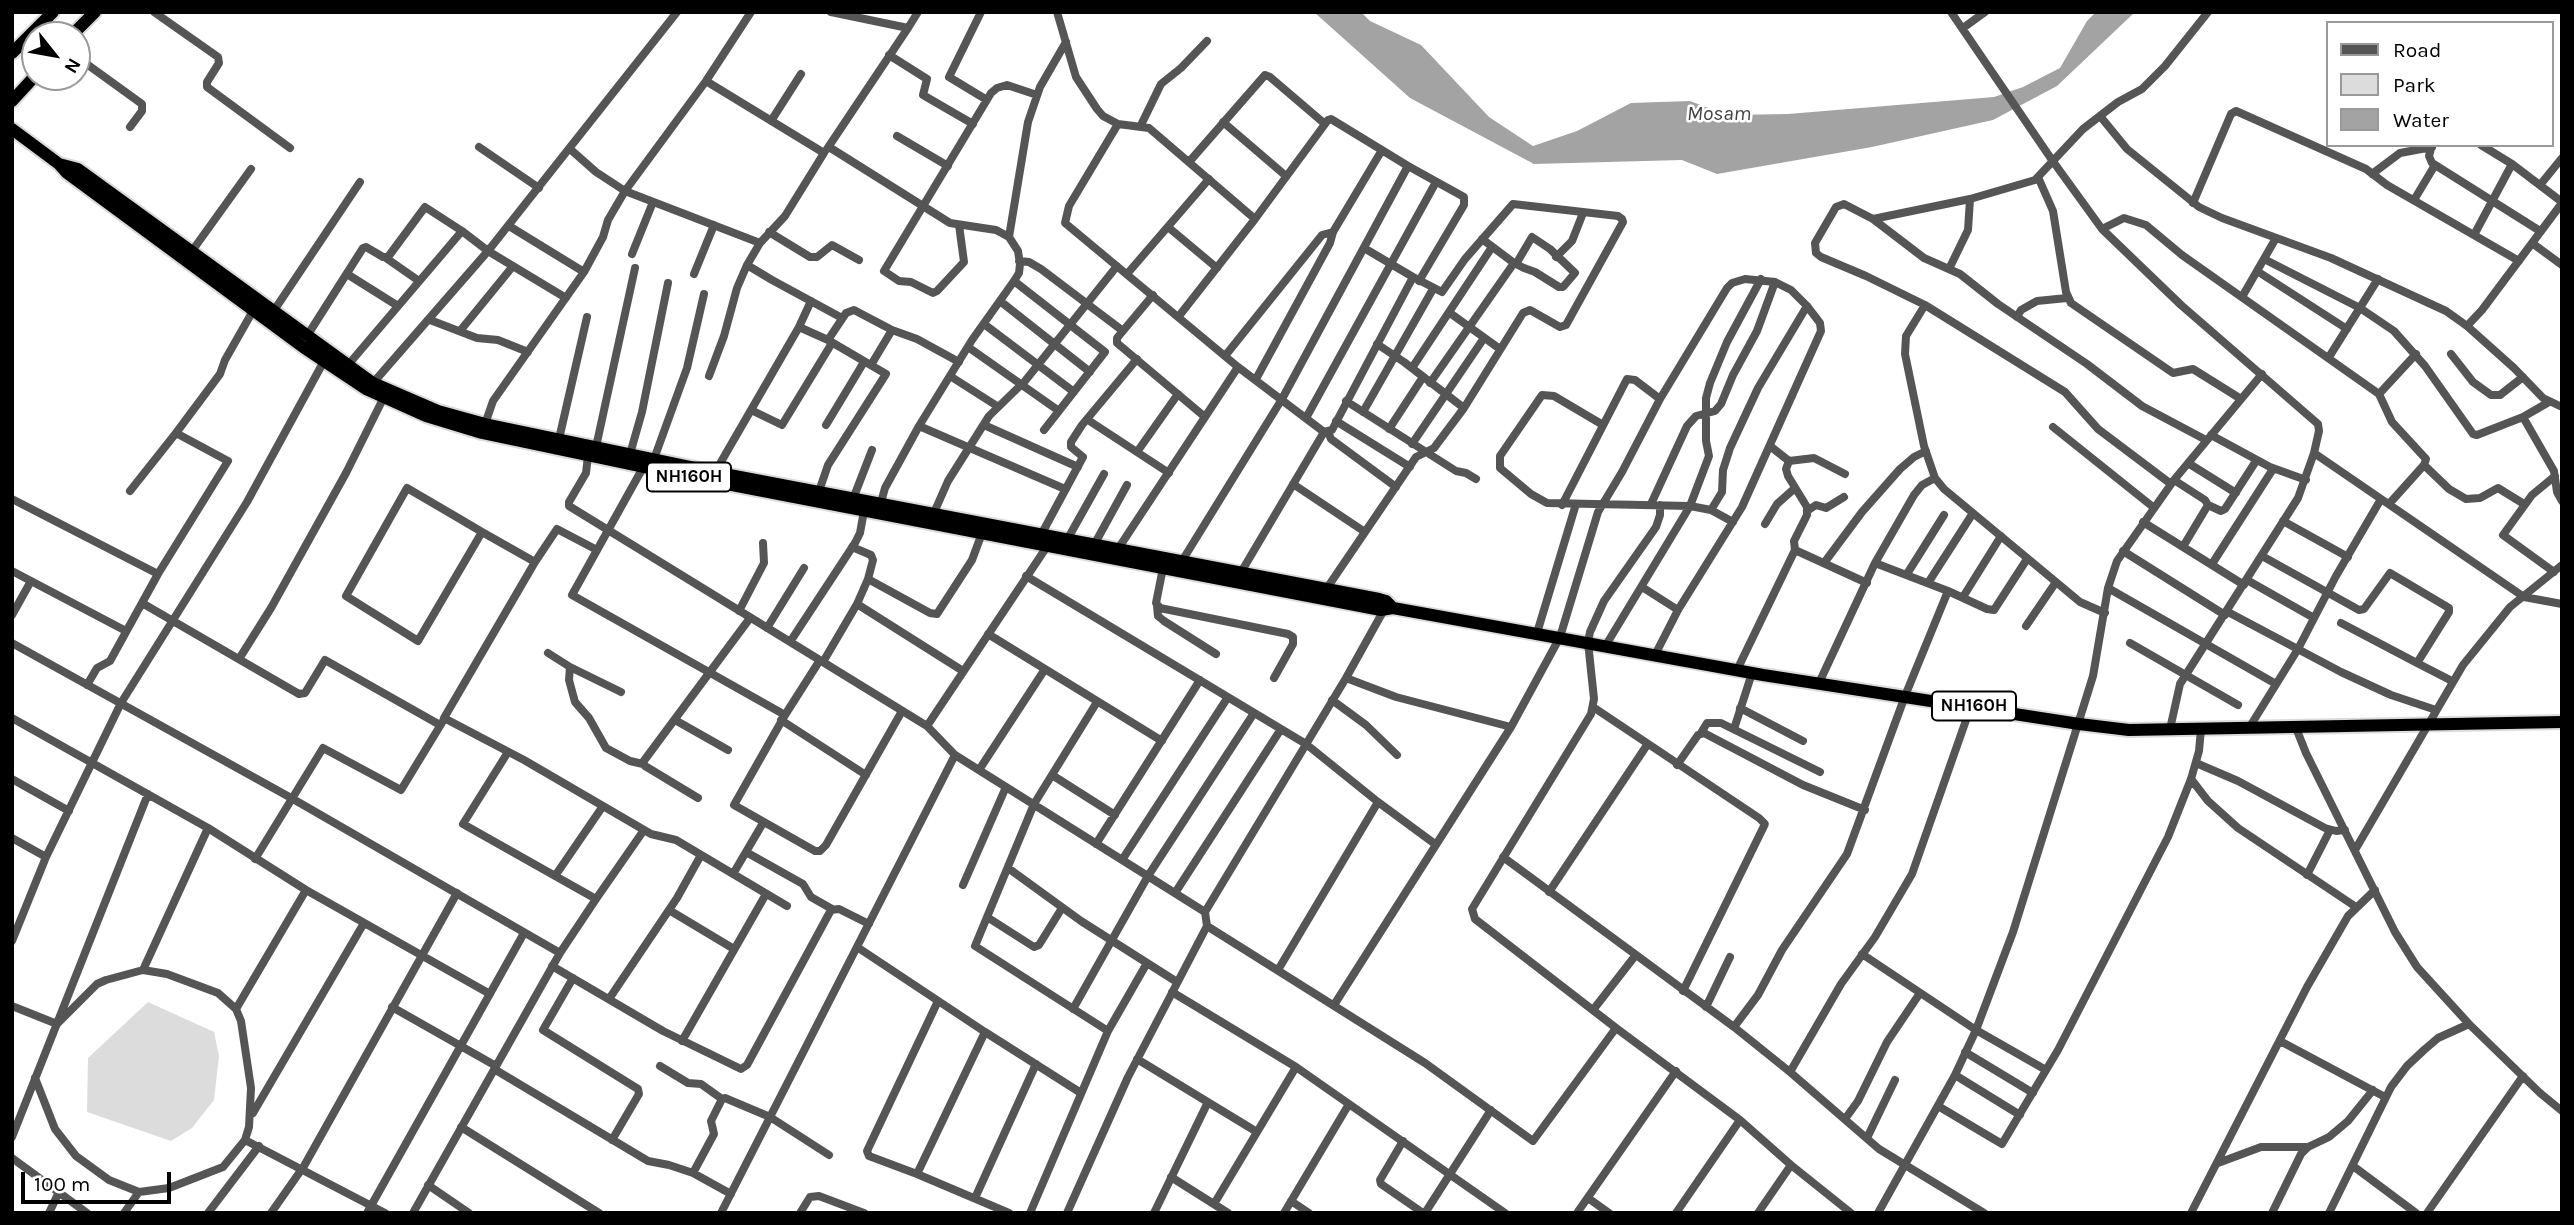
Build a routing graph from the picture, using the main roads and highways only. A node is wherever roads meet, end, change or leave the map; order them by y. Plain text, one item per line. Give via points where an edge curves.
1 (53, 12) edge
2 (12, 53) edge
3 (12, 129) edge
4 (60, 164) junction
5 (271, 315) junction
6 (484, 429) junction
7 (592, 452) junction
8 (648, 462) junction
9 (817, 496) junction
10 (879, 509) junction
11 (1044, 540) junction
12 (1115, 554) junction
13 (1238, 578) junction
14 (2562, 722) edge

1 - 2 highway
3 - 4 highway, NH160H
4 - 5 highway, NH160H via 254,309
4 - 5 highway, NH160H via 78,169
5 - 6 highway, NH160H via 373,383
5 - 6 highway, NH160H via 324,361 366,389 426,416
6 - 7 highway, NH160H
6 - 7 highway, NH160H via 559,439
7 - 8 highway, NH160H
7 - 8 highway, NH160H via 630,454
8 - 9 highway, NH160H
9 - 10 highway, NH160H via 853,499
9 - 10 highway, NH160H via 864,511
10 - 11 highway, NH160H via 982,533
10 - 11 highway, NH160H via 933,514
11 - 12 highway, NH160H
11 - 12 highway, NH160H via 1094,545
12 - 13 highway, NH160H via 1163,568
12 - 13 highway, NH160H via 1182,561
13 - 14 highway, NH160H via 1752,673 2129,730

